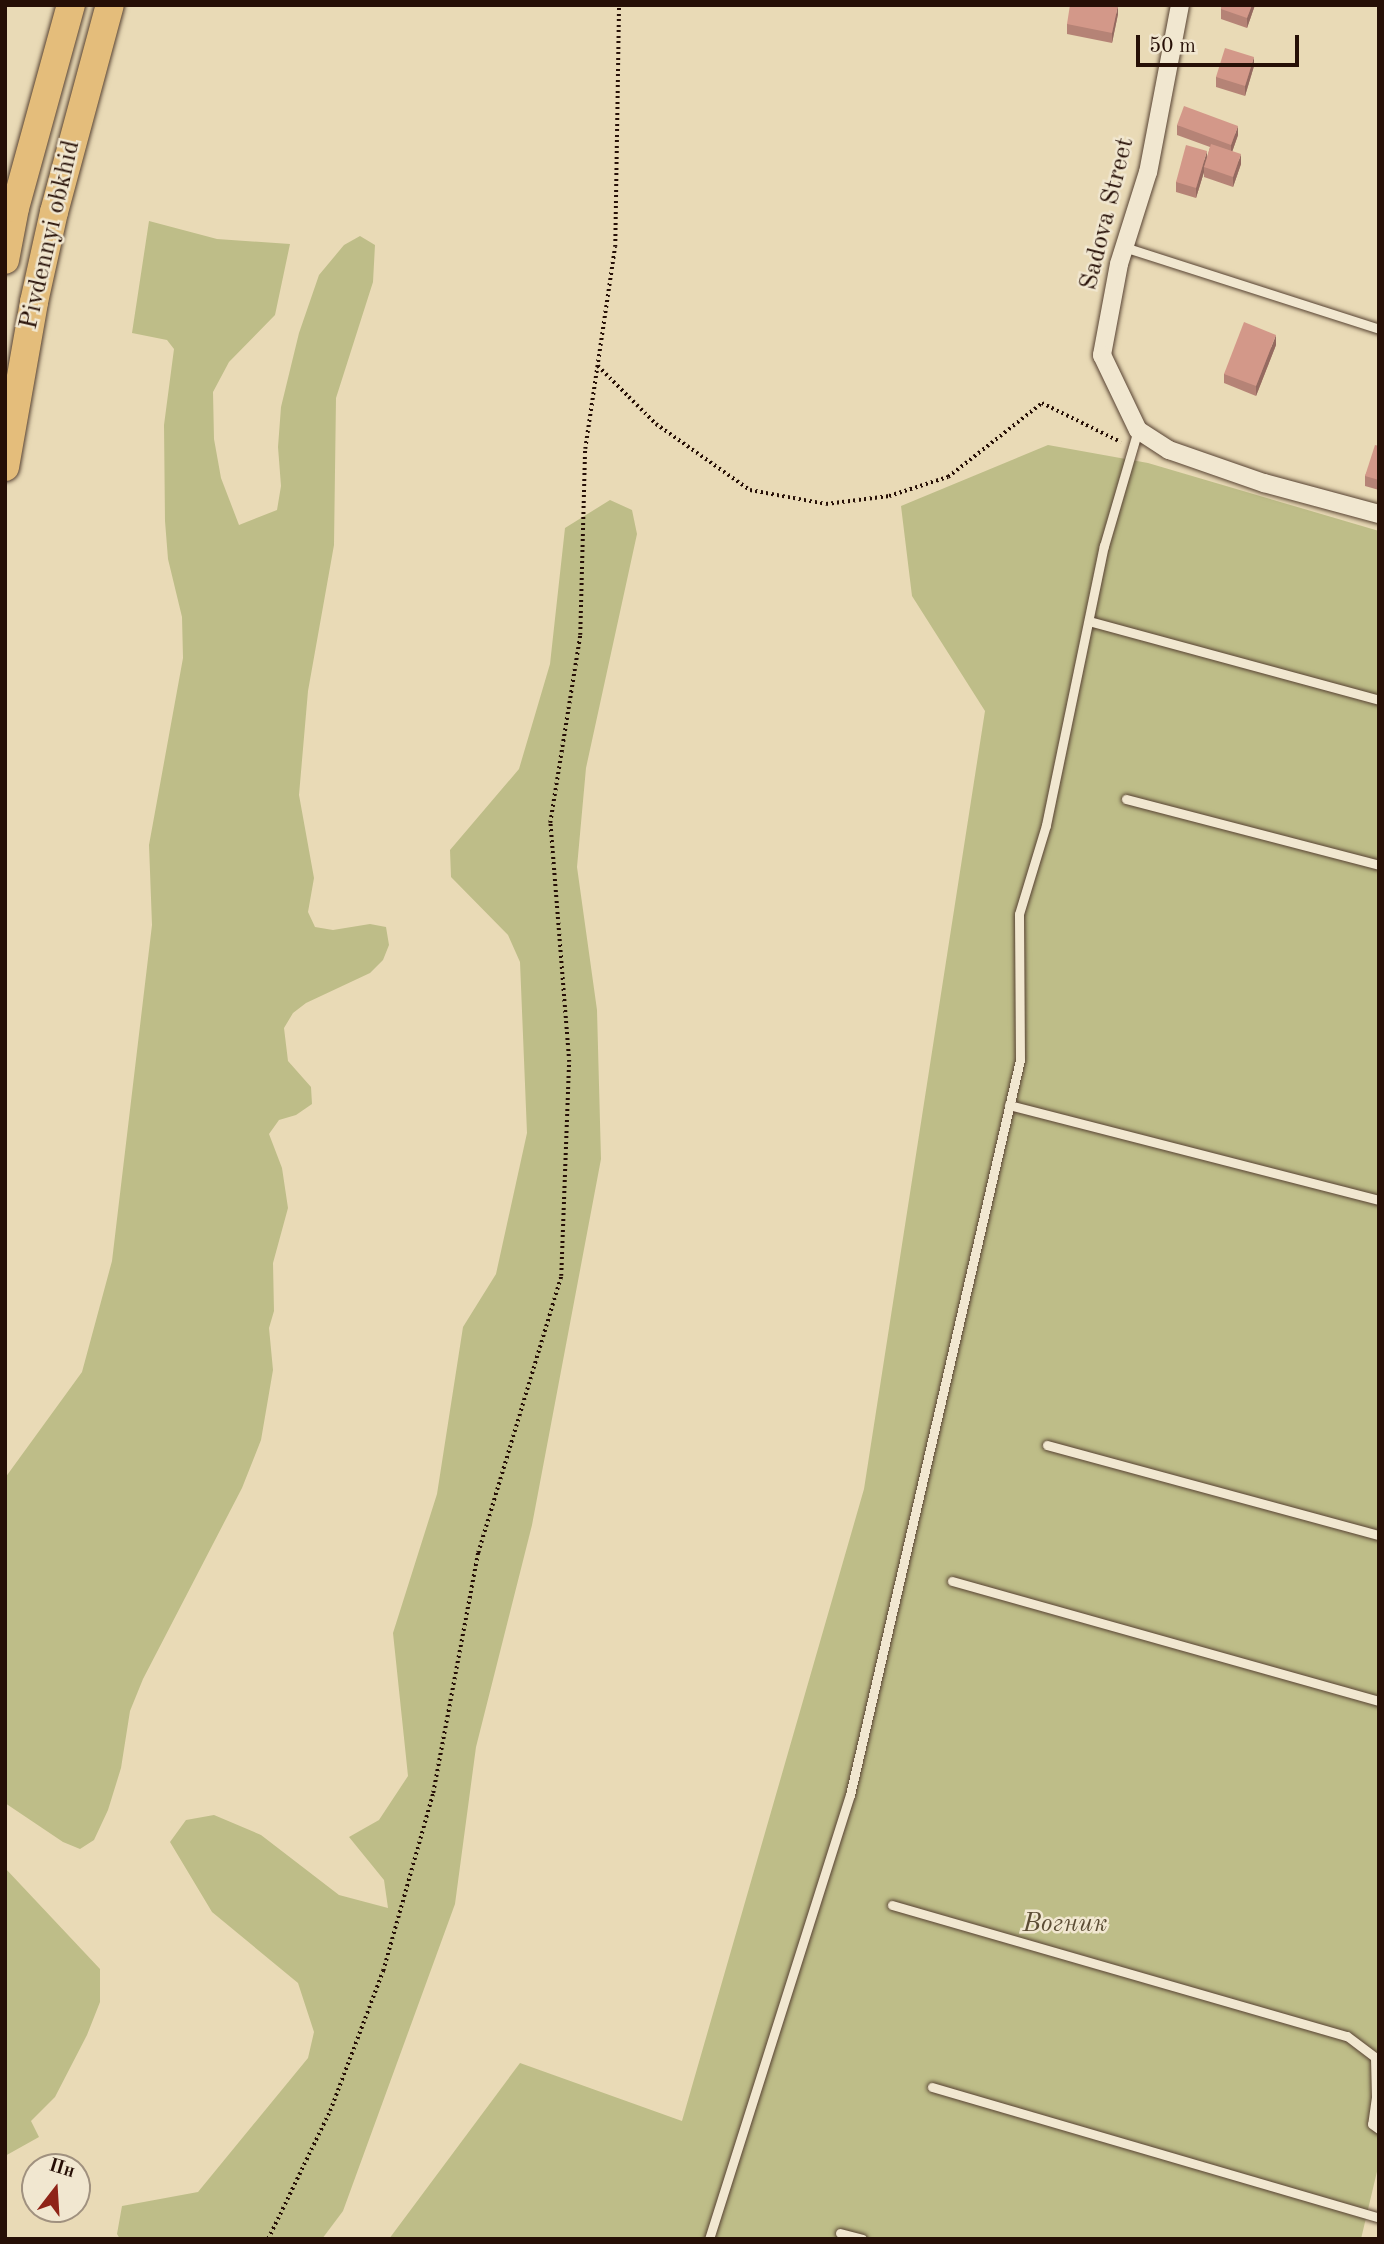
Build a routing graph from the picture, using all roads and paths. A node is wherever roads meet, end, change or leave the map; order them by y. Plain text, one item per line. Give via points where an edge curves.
1 (71, 5) edge
2 (110, 5) edge
3 (619, 5) edge
4 (1180, 5) edge
5 (1124, 247) junction
6 (5, 260) edge
7 (1379, 329) edge
8 (598, 366) junction
9 (1135, 439) junction
10 (5, 467) edge
11 (1379, 514) edge
12 (1089, 621) junction
13 (1379, 700) edge
14 (1126, 799) dead end
15 (1379, 865) edge
16 (1009, 1105) junction
17 (1379, 1200) edge
18 (1046, 1445) dead end
19 (1379, 1535) edge
20 (952, 1581) dead end
21 (1379, 1701) edge
22 (892, 1905) dead end
23 (932, 2087) dead end
24 (1379, 2129) edge
25 (1379, 2218) edge
26 (840, 2233) dead end
27 (268, 2239) edge
28 (709, 2239) edge
29 (862, 2239) edge

1 - 6 main road, Pivdennyi obkhid
2 - 10 main road, Pivdennyi obkhid via 54,212
3 - 8 path via 615,247
4 - 5 street, Sadova Street via 1148,172
5 - 7 lane
5 - 9 street, Sadova Street via 1102,355
8 - 9 path via 656,424 750,490 825,504 889,496 948,477 1042,403
8 - 27 path via 585,449 580,635 550,823 569,1062 561,1276 478,1553 433,1793 383,1971 330,2111
9 - 11 street via 1264,483
9 - 12 lane via 1104,545
12 - 13 lane
12 - 16 lane via 1046,825 1019,914 1020,1060
14 - 15 lane
16 - 17 lane
16 - 28 lane via 850,1795
18 - 19 lane
20 - 21 lane
22 - 24 lane via 1347,2036 1375,2057 1372,2124
23 - 25 lane
26 - 29 lane

